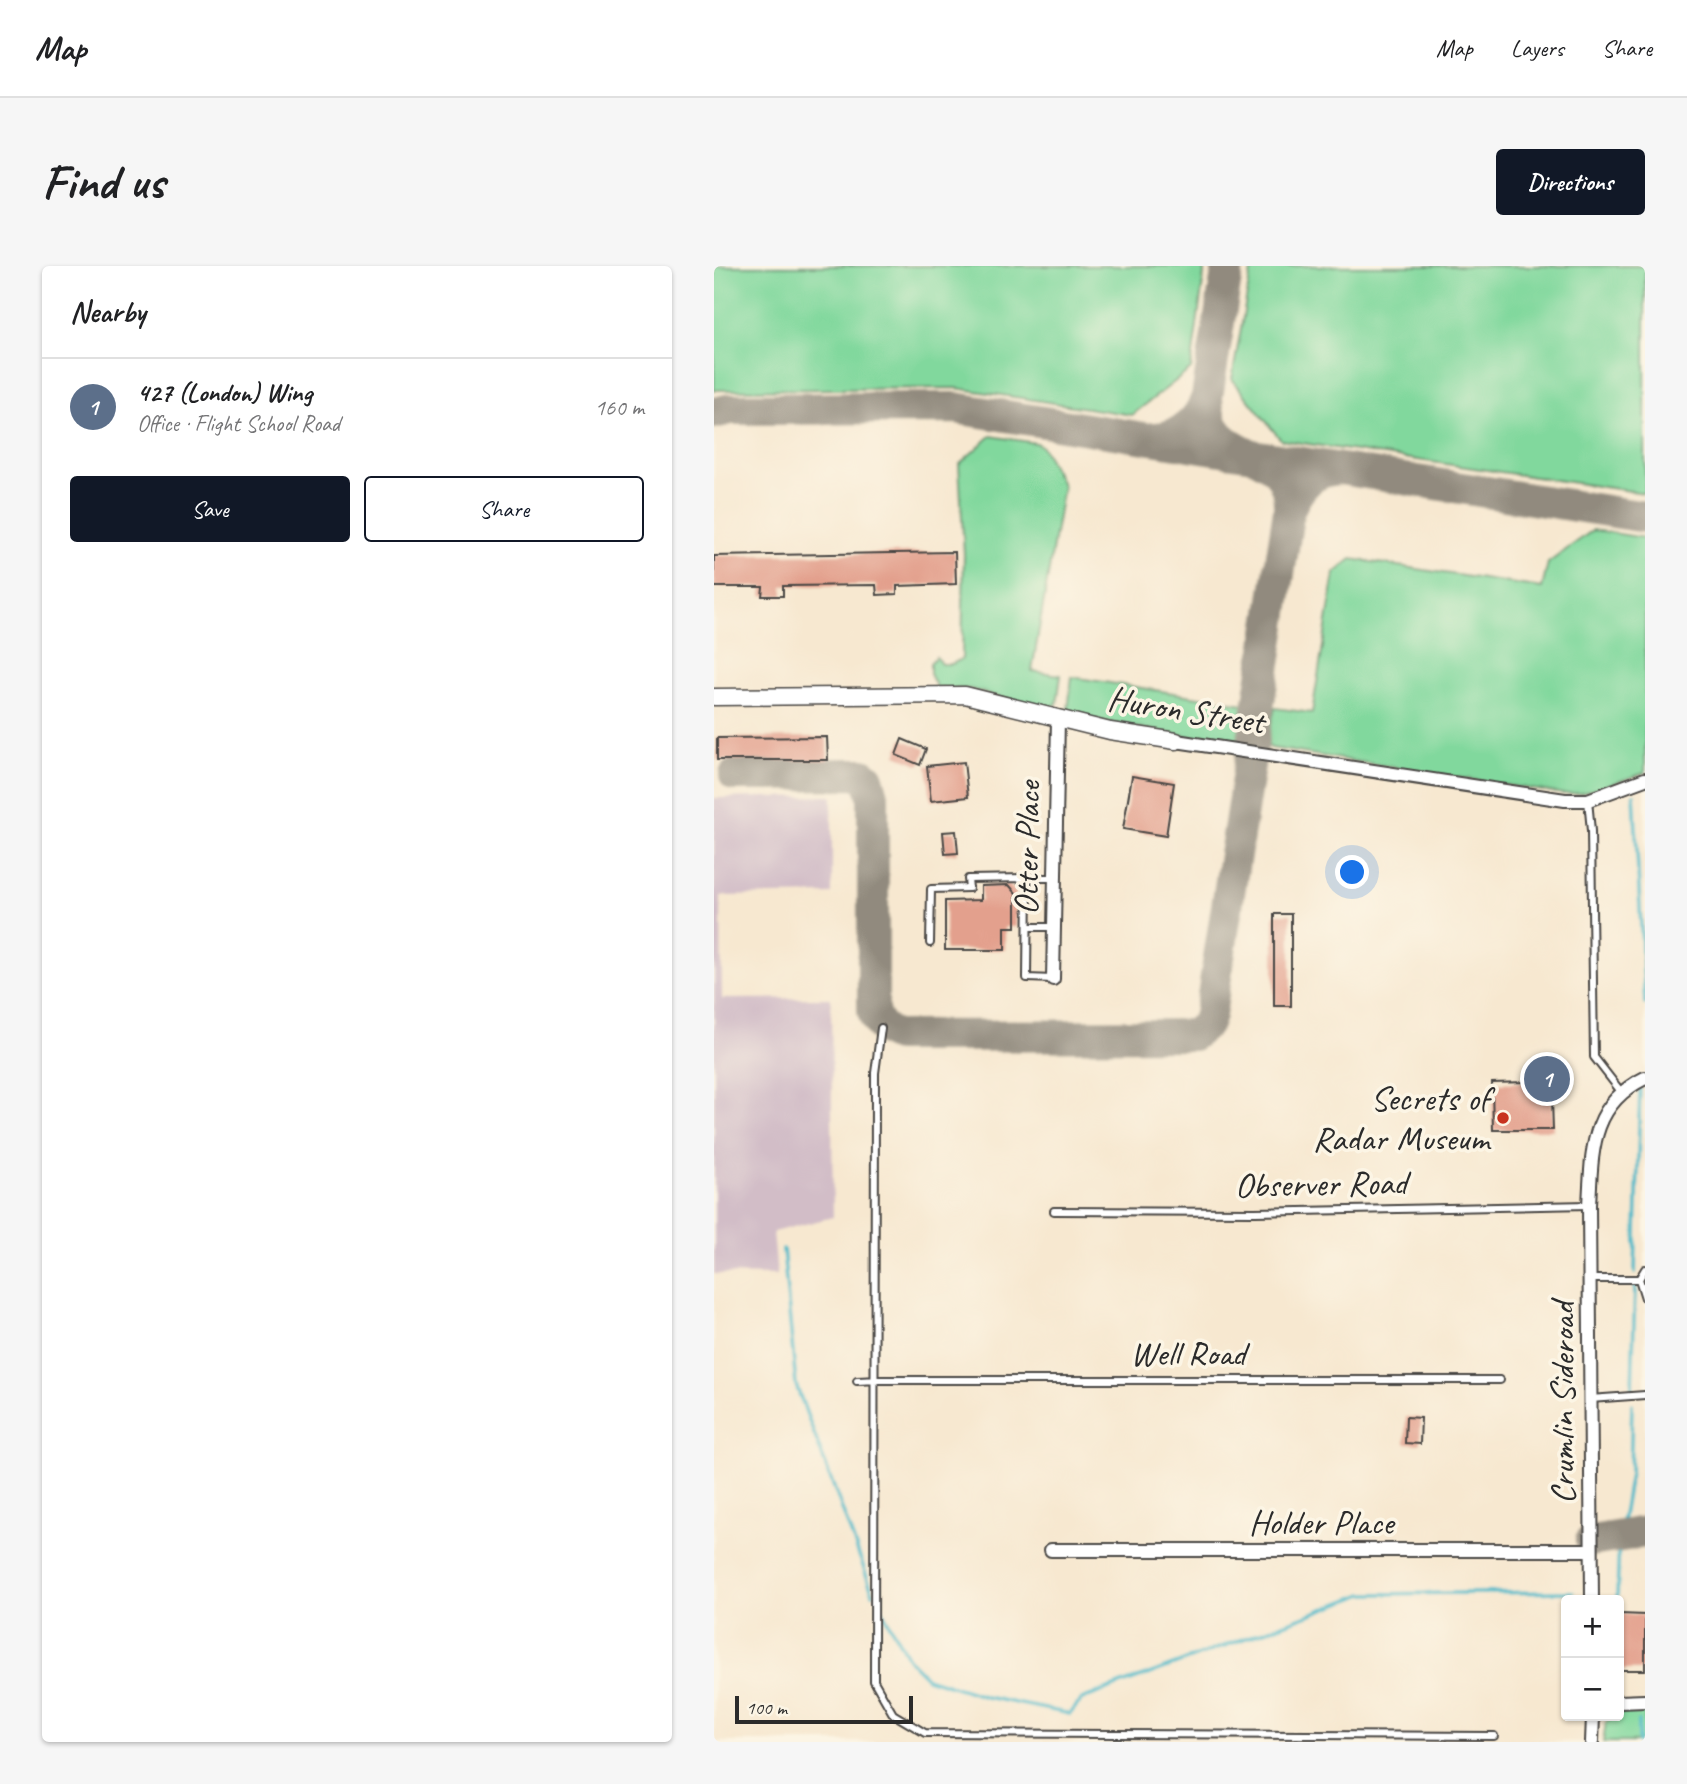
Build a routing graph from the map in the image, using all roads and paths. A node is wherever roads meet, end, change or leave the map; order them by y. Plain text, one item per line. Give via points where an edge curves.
1 (714, 697) edge
2 (1058, 719) junction
3 (1176, 741) joint
4 (1645, 779) edge
5 (1588, 800) junction
6 (1028, 878) junction
7 (1055, 878) junction
8 (1028, 927) junction
9 (1054, 927) junction
10 (930, 943) dead end
11 (1053, 979) joint
12 (881, 1028) dead end
13 (1645, 1079) edge
14 (1622, 1093) junction
15 (1588, 1205) junction
16 (1054, 1211) dead end
17 (1645, 1269) edge
18 (1589, 1279) junction
19 (1639, 1279) junction
20 (1645, 1298) edge
21 (1227, 1379) dead end
22 (876, 1380) junction
23 (1500, 1380) dead end
24 (857, 1381) dead end
25 (1645, 1395) edge
26 (1590, 1399) junction
27 (1051, 1550) dead end
28 (1591, 1550) junction
29 (1592, 1595) edge
30 (1624, 1702) edge
31 (1645, 1702) edge
32 (1592, 1721) edge
33 (1494, 1736) dead end
34 (1592, 1742) edge

1 - 2 street, Huron Street via 965,695
2 - 3 street, Huron Street
2 - 7 street, Otter Place
3 - 5 street, Huron Street
4 - 5 street, Huron Street
5 - 14 lane via 1594,1057
6 - 7 lane
6 - 8 lane
6 - 10 lane via 968,879 969,888 931,888
7 - 9 street, Otter Place
8 - 9 lane
8 - 11 lane via 1027,978
9 - 11 street, Otter Place
12 - 22 lane via 875,1073
13 - 14 street
14 - 15 street, Crumlin Sideroad via 1599,1124 1592,1147
15 - 16 lane, Observer Road
15 - 18 street, Crumlin Sideroad
17 - 19 lane
18 - 19 lane
18 - 26 street, Crumlin Sideroad
19 - 20 lane
21 - 22 lane
22 - 23 lane, Well Road
22 - 24 lane
22 - 33 lane via 873,1681 893,1714 925,1733
25 - 26 lane
26 - 28 street, Crumlin Sideroad
27 - 28 street, Holder Place
28 - 29 street, Crumlin Sideroad
30 - 31 street
32 - 34 street

